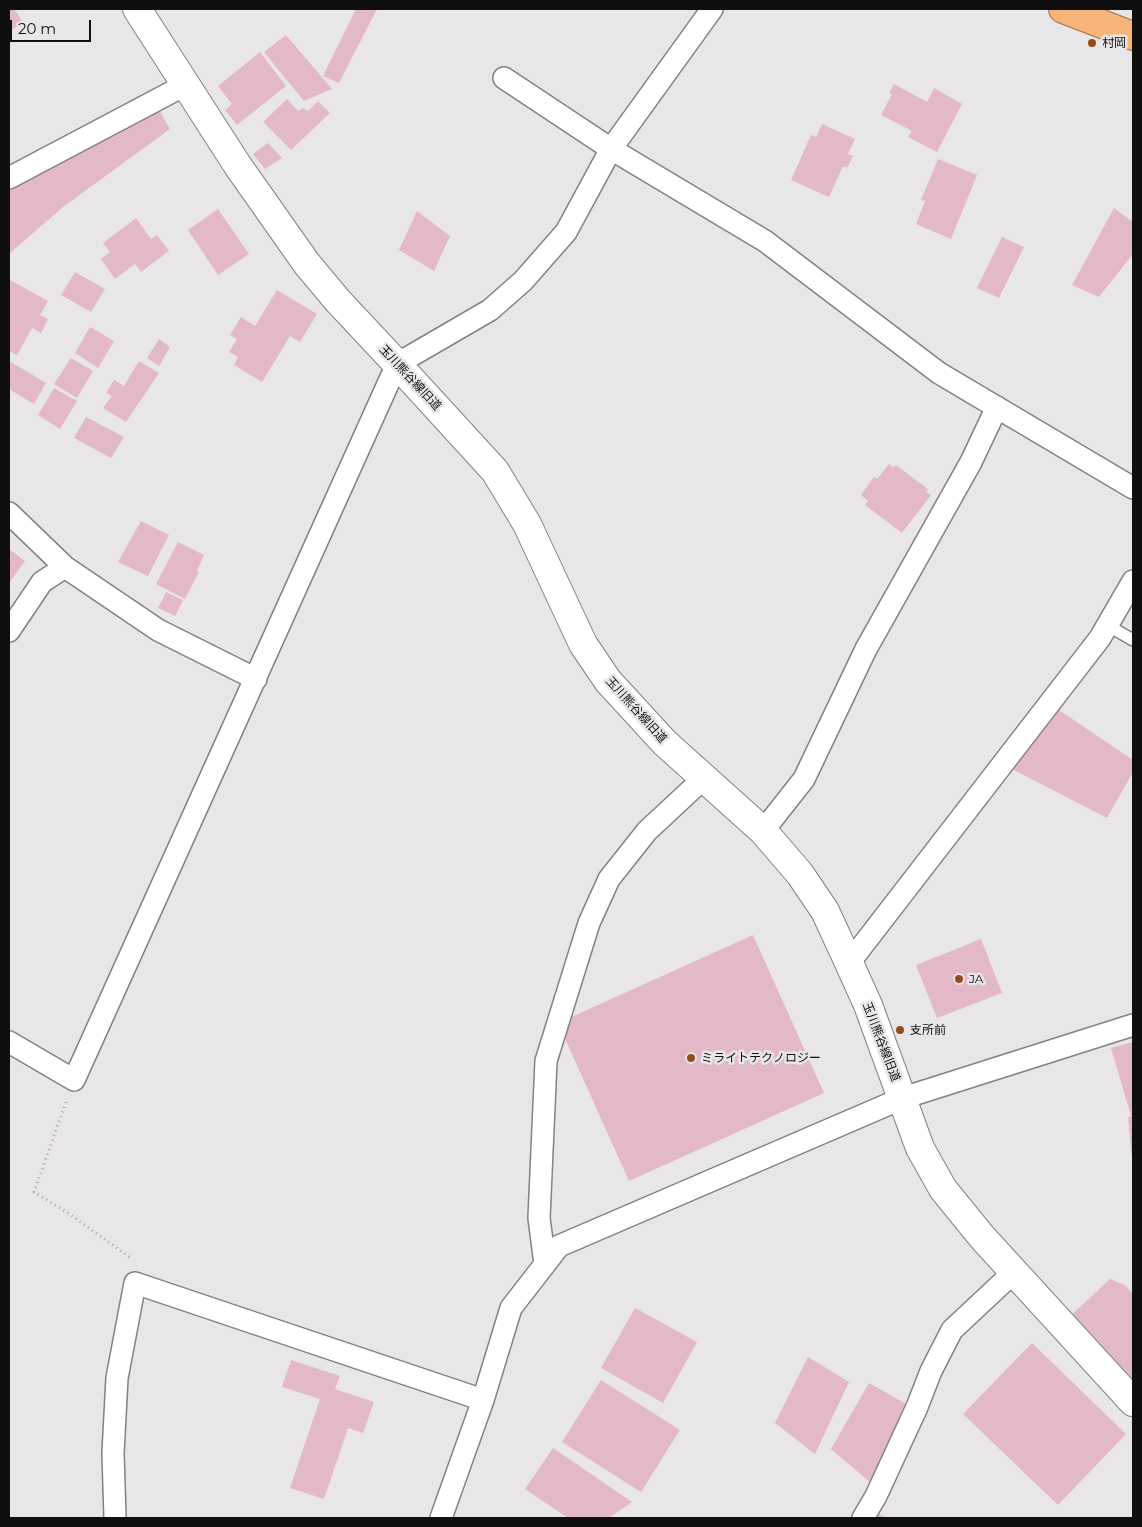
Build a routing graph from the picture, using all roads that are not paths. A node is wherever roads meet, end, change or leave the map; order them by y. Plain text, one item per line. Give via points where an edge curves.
1 (137, 9) edge
2 (712, 9) edge
3 (1065, 9) edge
4 (1133, 36) edge
5 (504, 78) dead end
6 (185, 85) junction
7 (611, 148) junction
8 (9, 178) edge
9 (398, 364) junction
10 (998, 407) junction
11 (1133, 488) edge
12 (9, 513) edge
13 (65, 567) junction
14 (1133, 581) edge
15 (1107, 625) junction
16 (9, 631) edge
17 (1133, 640) edge
18 (256, 679) junction
19 (704, 778) junction
20 (763, 831) junction
21 (849, 963) junction
22 (1133, 1025) edge
23 (9, 1042) edge
24 (903, 1098) junction
25 (545, 1264) junction
26 (1014, 1272) junction
27 (482, 1400) junction
28 (1133, 1402) edge
29 (115, 1518) edge
30 (441, 1518) edge
31 (863, 1518) edge

1 - 6 street, 玉川熊谷線旧道
2 - 7 street
3 - 4 highway
5 - 7 street
6 - 8 street
6 - 9 street, 玉川熊谷線旧道 via 307,264 338,302
7 - 9 street via 566,232 523,281 490,310
7 - 10 street via 765,241 939,373
9 - 18 street
9 - 19 street, 玉川熊谷線旧道 via 495,471 527,524 584,644 608,681 665,743
10 - 11 street
10 - 20 street via 971,462 866,649 804,779
12 - 13 street
13 - 16 street via 42,582
13 - 18 street via 158,630
14 - 15 street
15 - 17 lane
15 - 21 street
18 - 23 street via 74,1080
19 - 20 street, 玉川熊谷線旧道
19 - 25 street via 647,831 609,879 590,923 546,1061 539,1218
20 - 21 street, 玉川熊谷線旧道 via 800,874 825,911
21 - 24 street, 玉川熊谷線旧道
22 - 24 street
24 - 25 street via 559,1246
24 - 26 street, 玉川熊谷線旧道 via 920,1148 944,1189
25 - 27 street via 511,1308
26 - 28 street, 玉川熊谷線旧道
26 - 31 street via 952,1330
27 - 29 street via 135,1283 117,1378 113,1453
27 - 30 street

